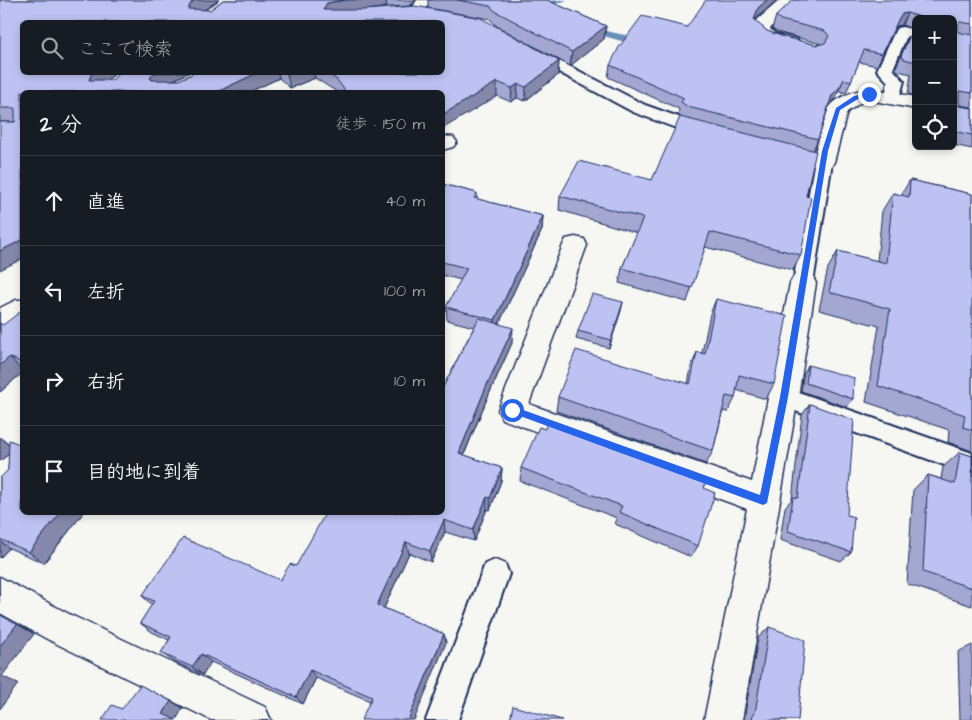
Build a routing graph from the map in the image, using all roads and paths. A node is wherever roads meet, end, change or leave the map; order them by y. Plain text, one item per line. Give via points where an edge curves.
1 (790, 0) edge
2 (424, 10) edge
3 (396, 14) edge
4 (912, 33) edge
5 (519, 44) edge
6 (805, 47) edge
7 (892, 99) junction
8 (912, 102) edge
9 (720, 137) edge
10 (787, 153) edge
11 (823, 162) junction
12 (575, 244) dead end
13 (803, 284) joint
14 (20, 310) edge
15 (0, 321) edge
16 (784, 397) junction
17 (972, 464) edge
18 (763, 500) junction
19 (496, 574) dead end
20 (0, 594) edge
21 (248, 719) edge
22 (442, 720) edge
23 (723, 720) edge

1 - 6 street via 762,25 761,31 766,43
2 - 3 street
4 - 7 lane via 902,31 885,70 896,81
5 - 9 lane via 616,97 678,125
7 - 8 street
7 - 11 street via 869,94 838,109
10 - 11 lane
11 - 13 lane
12 - 18 street via 512,410
13 - 16 street
14 - 15 street
16 - 17 lane
16 - 18 street
18 - 23 street
19 - 22 lane
20 - 21 street via 59,627

